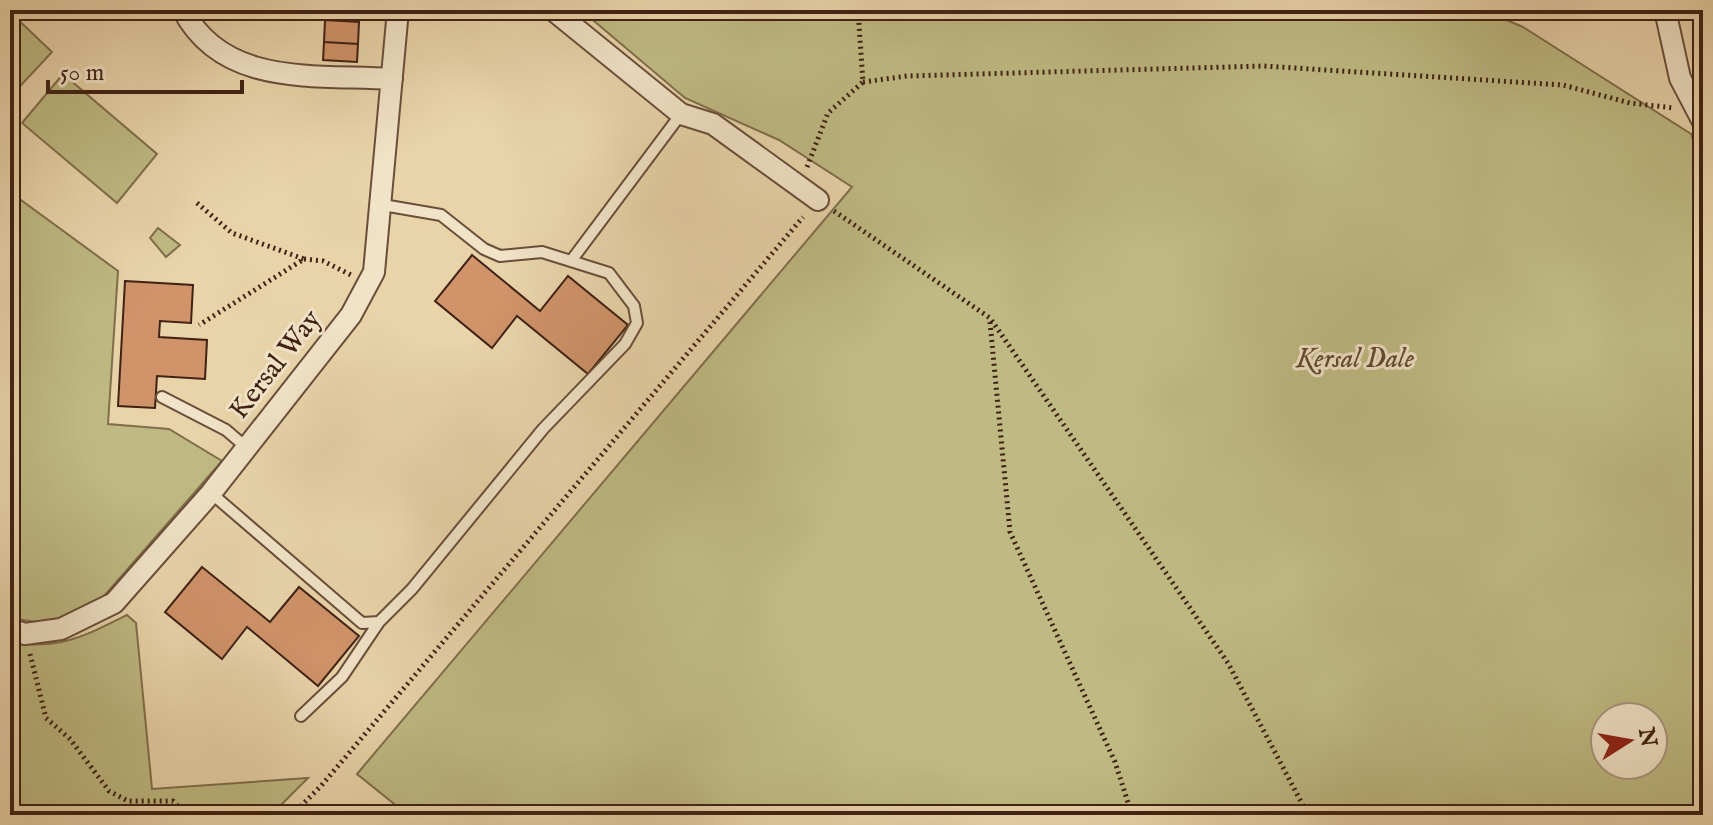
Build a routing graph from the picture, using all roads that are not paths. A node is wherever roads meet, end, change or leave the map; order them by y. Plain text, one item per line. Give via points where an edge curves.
1 (183, 10) edge
2 (398, 10) edge
3 (553, 10) edge
4 (1665, 10) edge
5 (392, 79) junction
6 (1699, 113) edge
7 (681, 114) junction
8 (809, 194) road end
9 (383, 205) junction
10 (571, 261) junction
11 (162, 397) dead end
12 (247, 448) junction
13 (211, 493) junction
14 (379, 622) junction
15 (18, 631) edge
16 (301, 716) dead end

1 - 5 street via 210,46 237,64
2 - 5 street, Kersal Way
3 - 7 street
4 - 6 street via 1680,78
5 - 9 street, Kersal Way
7 - 8 street via 713,124
7 - 10 lane
9 - 10 lane via 441,215 500,256 542,252
9 - 12 street, Kersal Way via 374,272 351,315
10 - 14 lane via 609,273 634,306 637,323 625,344 543,429
11 - 12 lane via 226,430
12 - 13 street, Kersal Way
13 - 14 lane via 362,623
13 - 15 street, Kersal Way via 114,603 61,629
14 - 16 lane via 342,677

